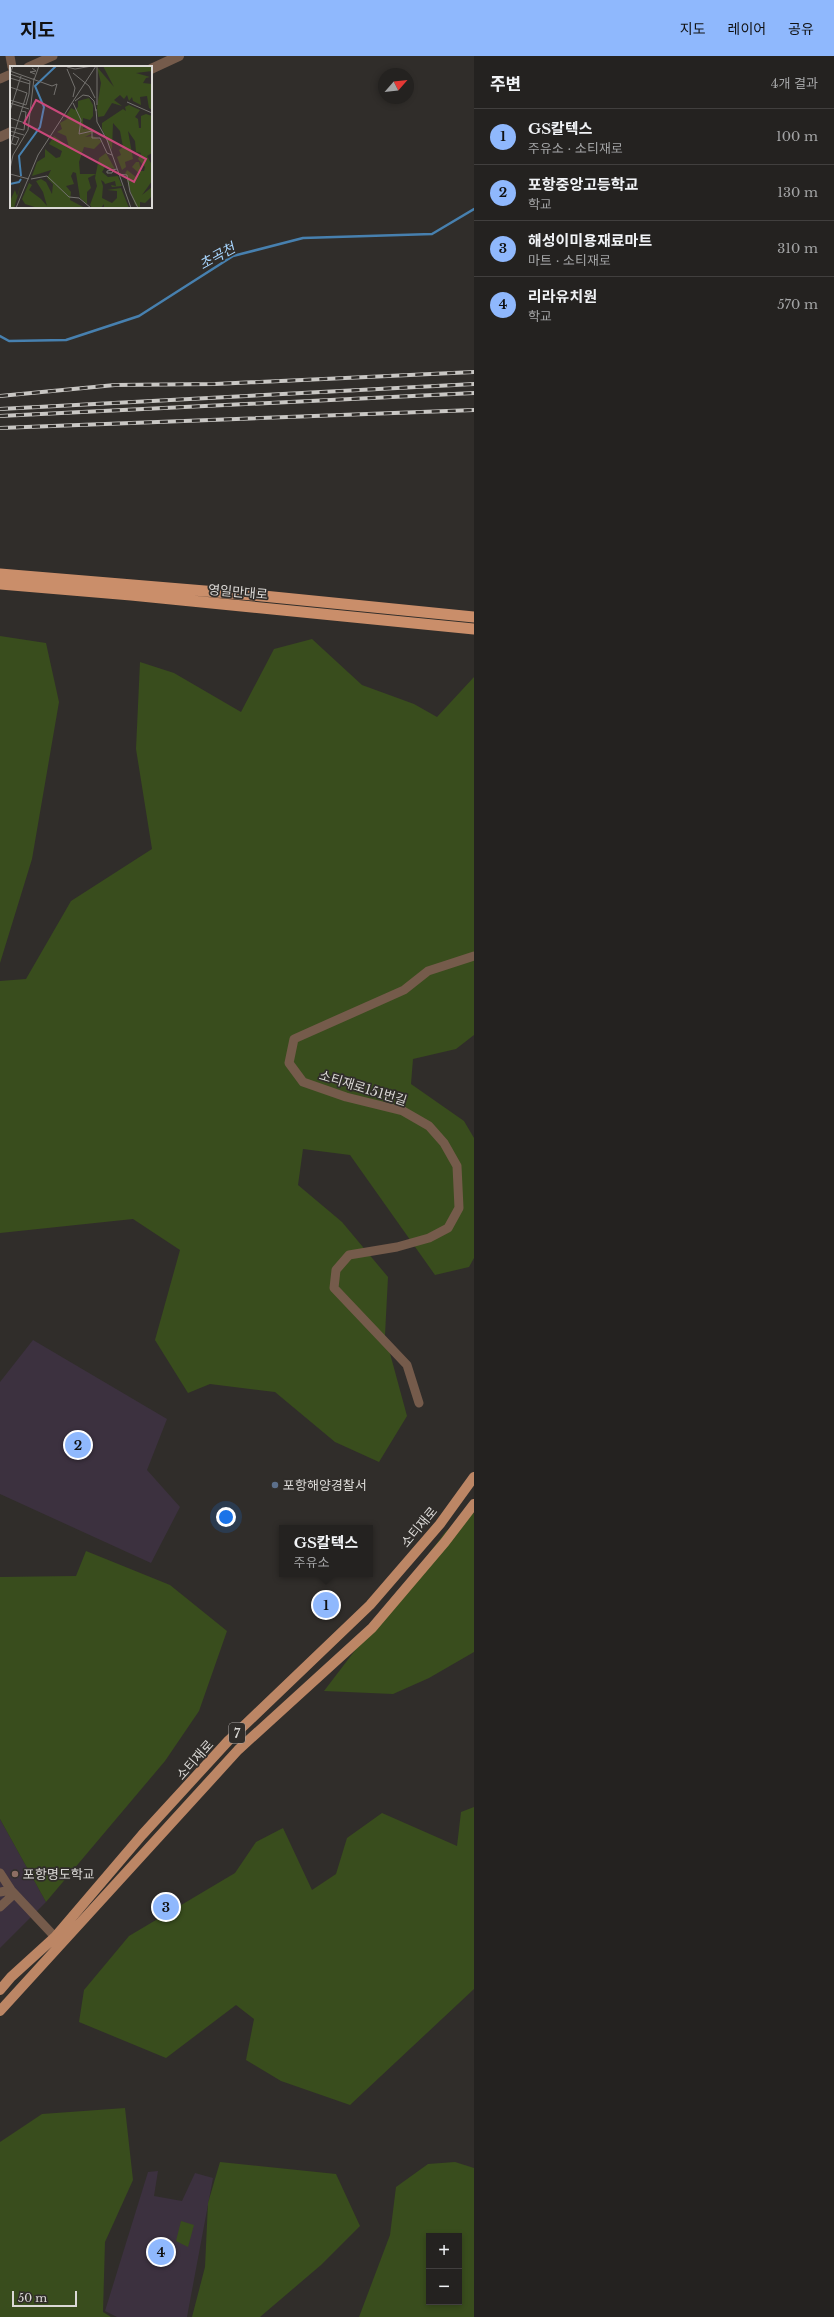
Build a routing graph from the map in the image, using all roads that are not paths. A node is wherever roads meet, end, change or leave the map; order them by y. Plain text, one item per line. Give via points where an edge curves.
1 (10, 56) edge
2 (53, 56) edge
3 (180, 56) edge
4 (12, 66) edge
5 (30, 66) edge
6 (152, 69) edge
7 (10, 74) edge
8 (0, 79) edge
9 (10, 132) edge
10 (0, 137) edge
11 (0, 574) edge
12 (0, 584) edge
13 (474, 617) edge
14 (474, 629) edge
15 (474, 956) edge
16 (419, 1403) dead end
17 (474, 1477) edge
18 (474, 1504) edge
19 (0, 1873) edge
20 (0, 1892) edge
21 (13, 1892) junction
22 (0, 1907) edge
23 (55, 1937) junction
24 (0, 1990) edge
25 (0, 2011) edge

1 - 4 street
2 - 5 street
3 - 6 street
7 - 8 street
9 - 10 street
11 - 13 highway, 영일만대로
12 - 14 highway, 영일만대로
15 - 16 street, 소티재로151번길 via 428,971 404,990 294,1039 289,1063 303,1082 346,1097 403,1111 429,1126 444,1143 456,1166 459,1208 448,1228 429,1238 397,1248 349,1255 336,1270 334,1288 407,1365
17 - 23 main road, 소티재로 / 7 via 440,1524 370,1605 229,1740 142,1835
18 - 25 main road, 소티재로 / 7 via 372,1628 238,1750
19 - 21 street
20 - 21 street
21 - 22 street
21 - 23 street
23 - 24 main road, 소티재로 / 7

